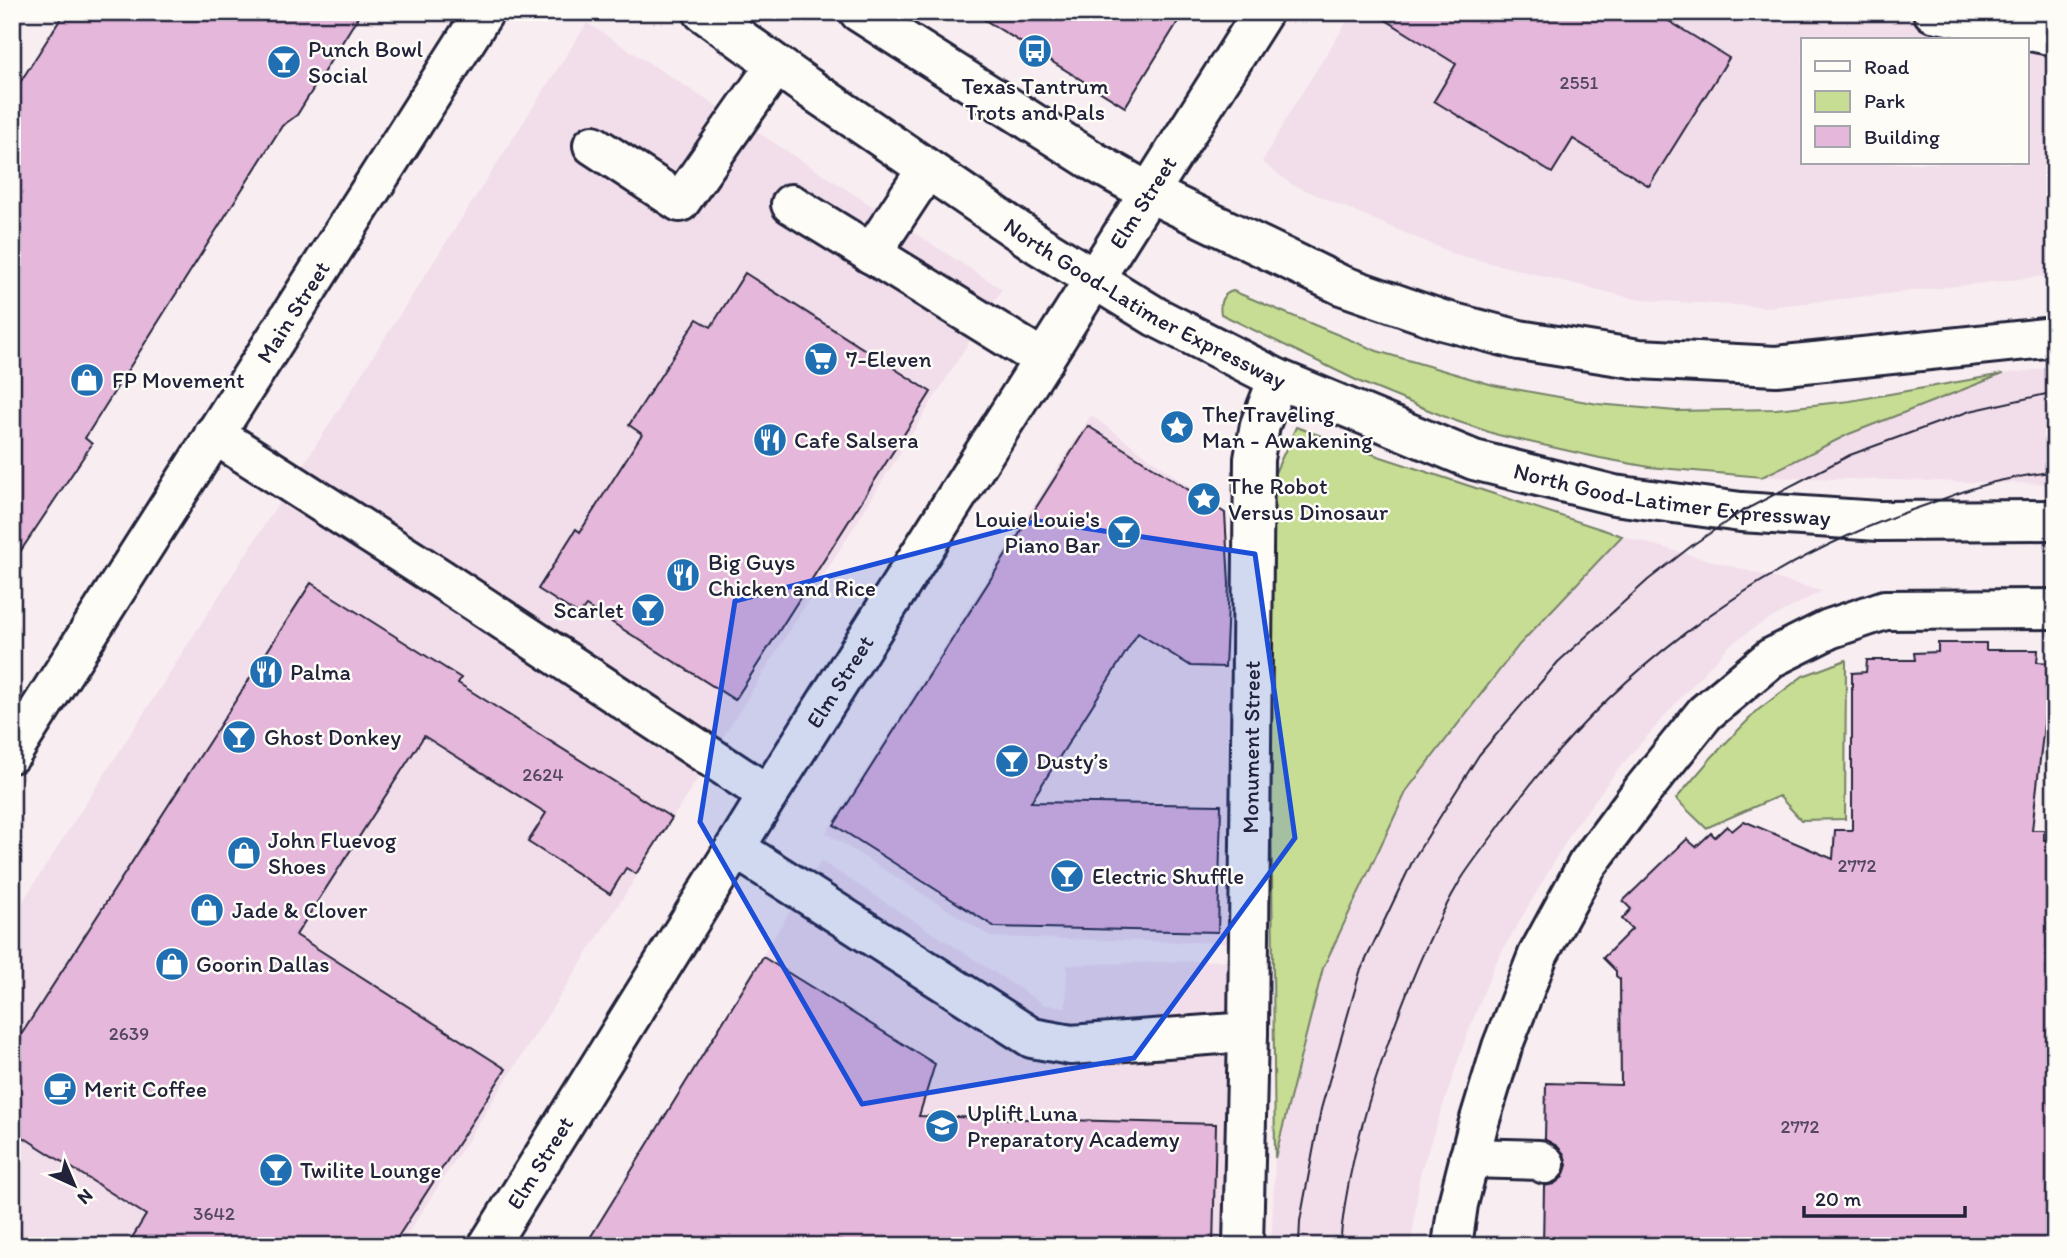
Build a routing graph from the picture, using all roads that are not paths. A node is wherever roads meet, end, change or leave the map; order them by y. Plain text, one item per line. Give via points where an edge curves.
1 (484, 12) edge
2 (703, 12) edge
3 (859, 12) edge
4 (1263, 12) edge
5 (1933, 12) edge
6 (2055, 36) edge
7 (776, 65) junction
8 (593, 145) dead end
9 (927, 169) junction
10 (1150, 193) junction
11 (790, 204) dead end
12 (871, 254) junction
13 (1094, 279) junction
14 (2055, 337) edge
15 (1044, 360) junction
16 (1278, 379) junction
17 (214, 434) junction
18 (2055, 520) edge
19 (2055, 610) edge
20 (12, 753) edge
21 (768, 795) junction
22 (735, 848) junction
23 (1248, 1032) junction
24 (1469, 1158) junction
25 (1545, 1164) dead end
26 (488, 1246) edge
27 (1243, 1246) edge
28 (1452, 1246) edge

1 - 17 main road, Main Street
2 - 7 main road, North Good-Latimer Expressway
3 - 10 main road
4 - 10 main road, Elm Street
5 - 6 main road
7 - 8 main road via 680,202
7 - 9 main road, North Good-Latimer Expressway
9 - 12 main road
9 - 13 main road, North Good-Latimer Expressway
10 - 13 main road, Elm Street
10 - 14 main road via 1341,285 1442,320 1519,340 1612,355 1776,366
11 - 12 main road
12 - 15 main road
13 - 15 main road, Elm Street
13 - 16 main road, North Good-Latimer Expressway via 1156,317
15 - 21 main road, Elm Street
16 - 18 main road, North Good-Latimer Expressway via 1474,460 1614,495 1741,513 1865,520
16 - 23 main road, Monument Street via 1260,425 1254,459
17 - 20 main road, Main Street
17 - 21 main road
19 - 24 main road via 1885,610 1829,629 1771,658 1705,713 1587,865 1538,955 1502,1047
21 - 22 main road, Elm Street
22 - 23 main road via 1032,1038 1071,1045
22 - 26 main road, Elm Street
23 - 27 main road, Monument Street
24 - 25 main road via 1539,1160
24 - 28 main road

